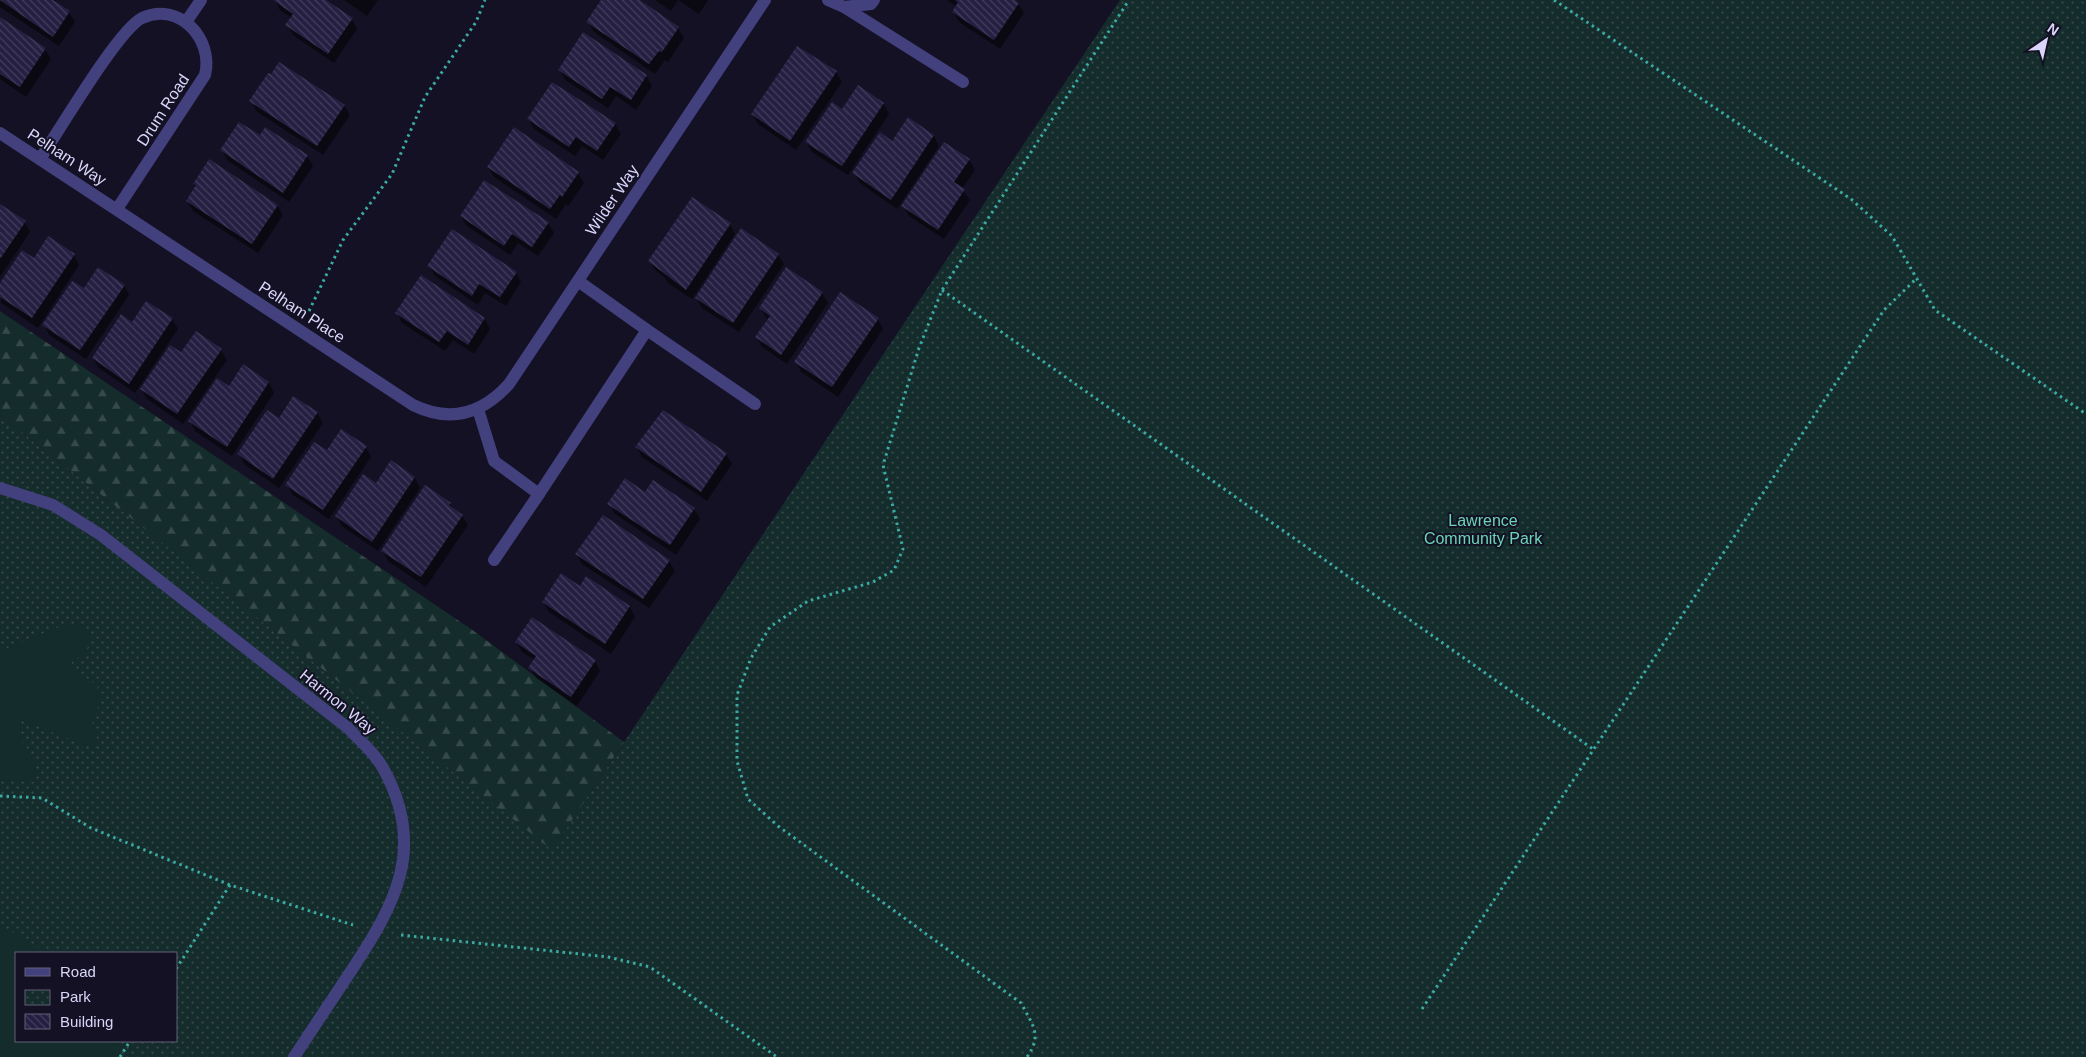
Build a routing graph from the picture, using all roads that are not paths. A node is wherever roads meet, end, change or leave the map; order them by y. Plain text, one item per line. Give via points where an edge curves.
1 (201, 0) edge
2 (765, 0) edge
3 (828, 0) edge
4 (874, 0) edge
5 (844, 7) junction
6 (186, 22) junction
7 (963, 82) dead end
8 (0, 133) edge
9 (40, 159) junction
10 (117, 209) junction
11 (578, 281) junction
12 (647, 330) junction
13 (755, 404) dead end
14 (478, 409) junction
15 (0, 488) edge
16 (539, 494) junction
17 (494, 560) dead end
18 (294, 1057) edge

1 - 6 street
2 - 11 street, Wilder Way
3 - 5 street
4 - 5 street via 871,4
5 - 7 street
6 - 9 street via 154,14 130,26
6 - 10 street, Drum Road via 202,39 206,53 205,75
8 - 9 street, Pelham Way
9 - 10 street, Pelham Way
10 - 14 street, Pelham Place via 426,411 448,415
11 - 12 street
11 - 14 street, Wilder Way via 510,384
12 - 13 street
12 - 16 street
14 - 16 street via 494,461
15 - 18 street, Harmon Way via 53,505 101,535 348,728 370,749 395,790 405,837 396,892 370,941
16 - 17 street

